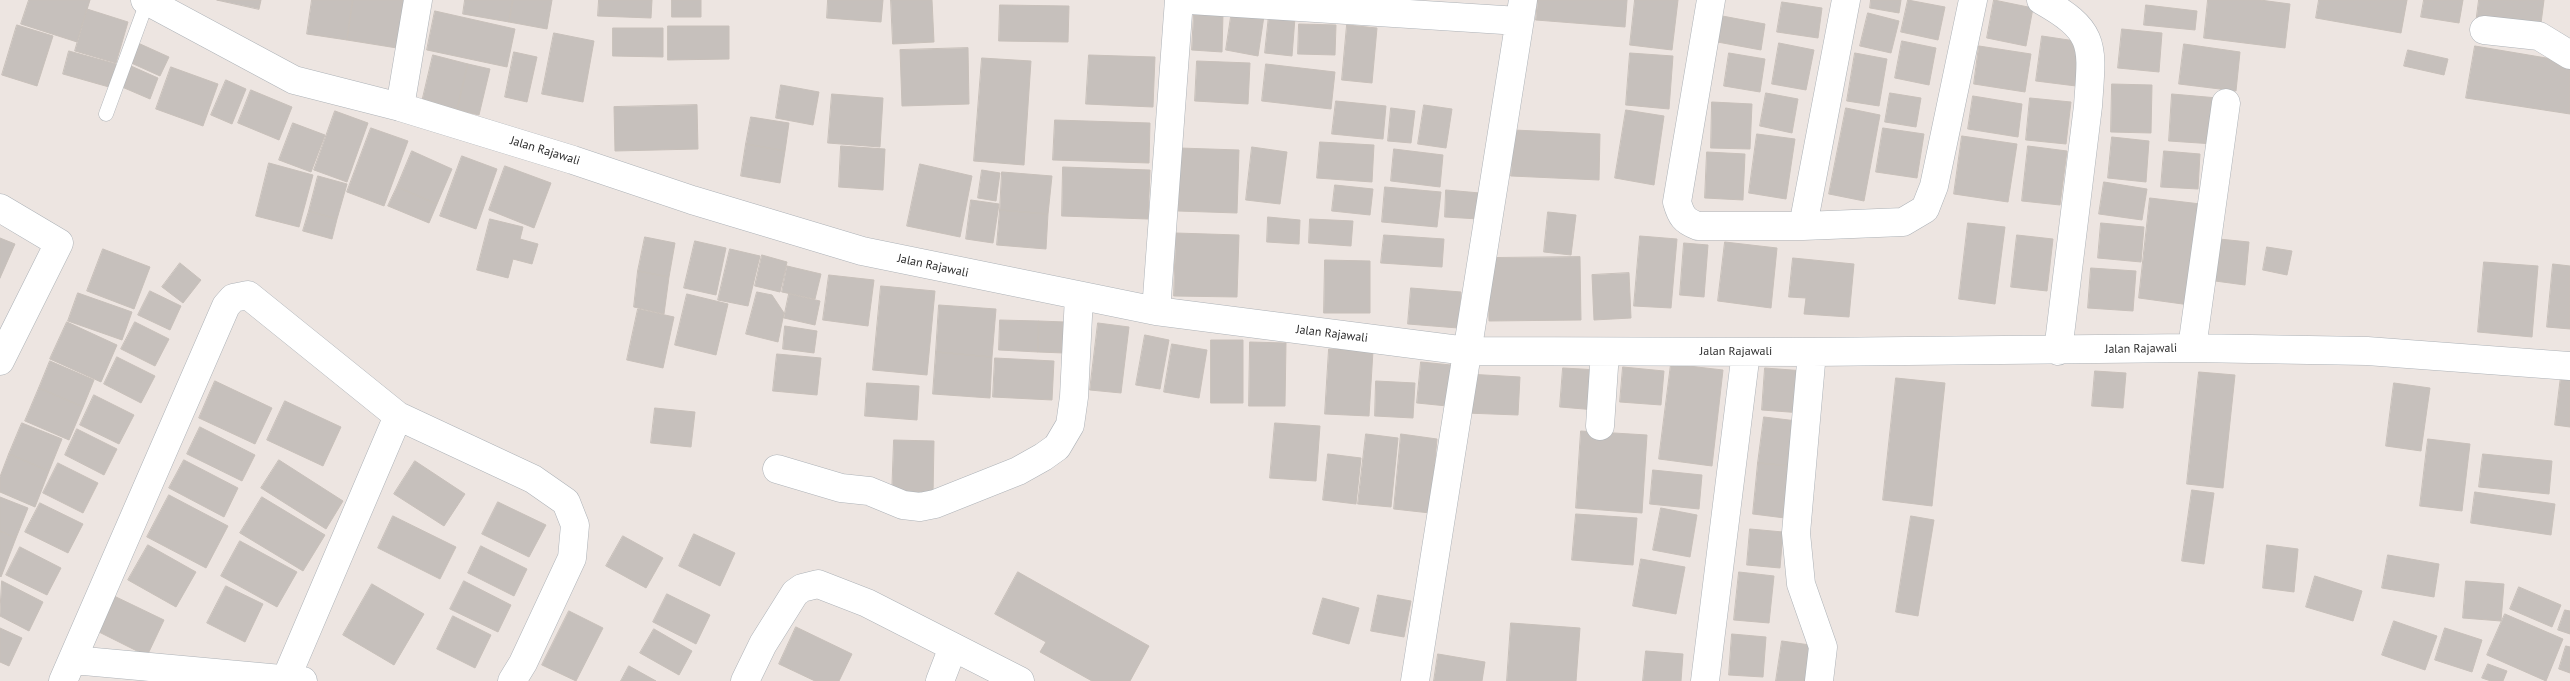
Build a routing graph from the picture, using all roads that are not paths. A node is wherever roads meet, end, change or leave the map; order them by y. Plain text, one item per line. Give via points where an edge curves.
1 (418, 0) edge
2 (1179, 0) edge
3 (1190, 0) edge
4 (1711, 0) edge
5 (1846, 0) edge
6 (1973, 0) edge
7 (2041, 0) edge
8 (152, 2) edge
9 (1521, 11) edge
10 (2484, 30) dead end
11 (2570, 55) edge
12 (2226, 103) dead end
13 (400, 107) junction
14 (106, 114) dead end
15 (0, 208) edge
16 (1803, 226) junction
17 (1079, 296) junction
18 (1156, 311) junction
19 (2192, 348) junction
20 (2058, 350) junction
21 (1467, 351) junction
22 (1605, 352) junction
23 (1746, 352) junction
24 (1812, 352) junction
25 (0, 362) edge
26 (2570, 366) edge
27 (398, 416) junction
28 (1600, 426) dead end
29 (777, 469) dead end
30 (954, 647) junction
31 (68, 671) edge
32 (291, 680) edge
33 (512, 681) edge
34 (745, 681) edge
35 (940, 681) edge
36 (1020, 681) edge
37 (1415, 681) edge
38 (1705, 681) edge
39 (1819, 681) edge

1 - 13 street
2 - 18 street
3 - 9 street
4 - 16 street via 1677,202 1681,216 1686,222 1698,226
5 - 16 street
6 - 16 street via 1934,186 1925,209 1903,222
7 - 20 street via 2068,15 2081,29 2088,43 2091,65
8 - 13 street, Jalan Rajawali via 294,80
8 - 14 lane
9 - 21 street
10 - 11 street via 2539,36
12 - 19 street
13 - 17 street, Jalan Rajawali via 862,251
15 - 25 street via 60,243
17 - 18 street, Jalan Rajawali
17 - 29 street via 1070,424 1057,448 1043,457 942,501 920,507
18 - 21 street, Jalan Rajawali
19 - 20 street, Jalan Rajawali
19 - 26 street, Jalan Rajawali via 2367,351
20 - 24 street, Jalan Rajawali
21 - 22 street, Jalan Rajawali
21 - 37 street
22 - 23 street, Jalan Rajawali
22 - 28 street
23 - 24 street, Jalan Rajawali
23 - 38 street
24 - 39 street via 1796,533 1801,584 1823,647
27 - 31 street via 248,295 233,298 226,306
27 - 32 street
27 - 33 street via 533,479 566,502 575,525 572,558 524,663
30 - 34 street via 867,603 818,584 794,593
30 - 35 street
30 - 36 street
31 - 32 street

